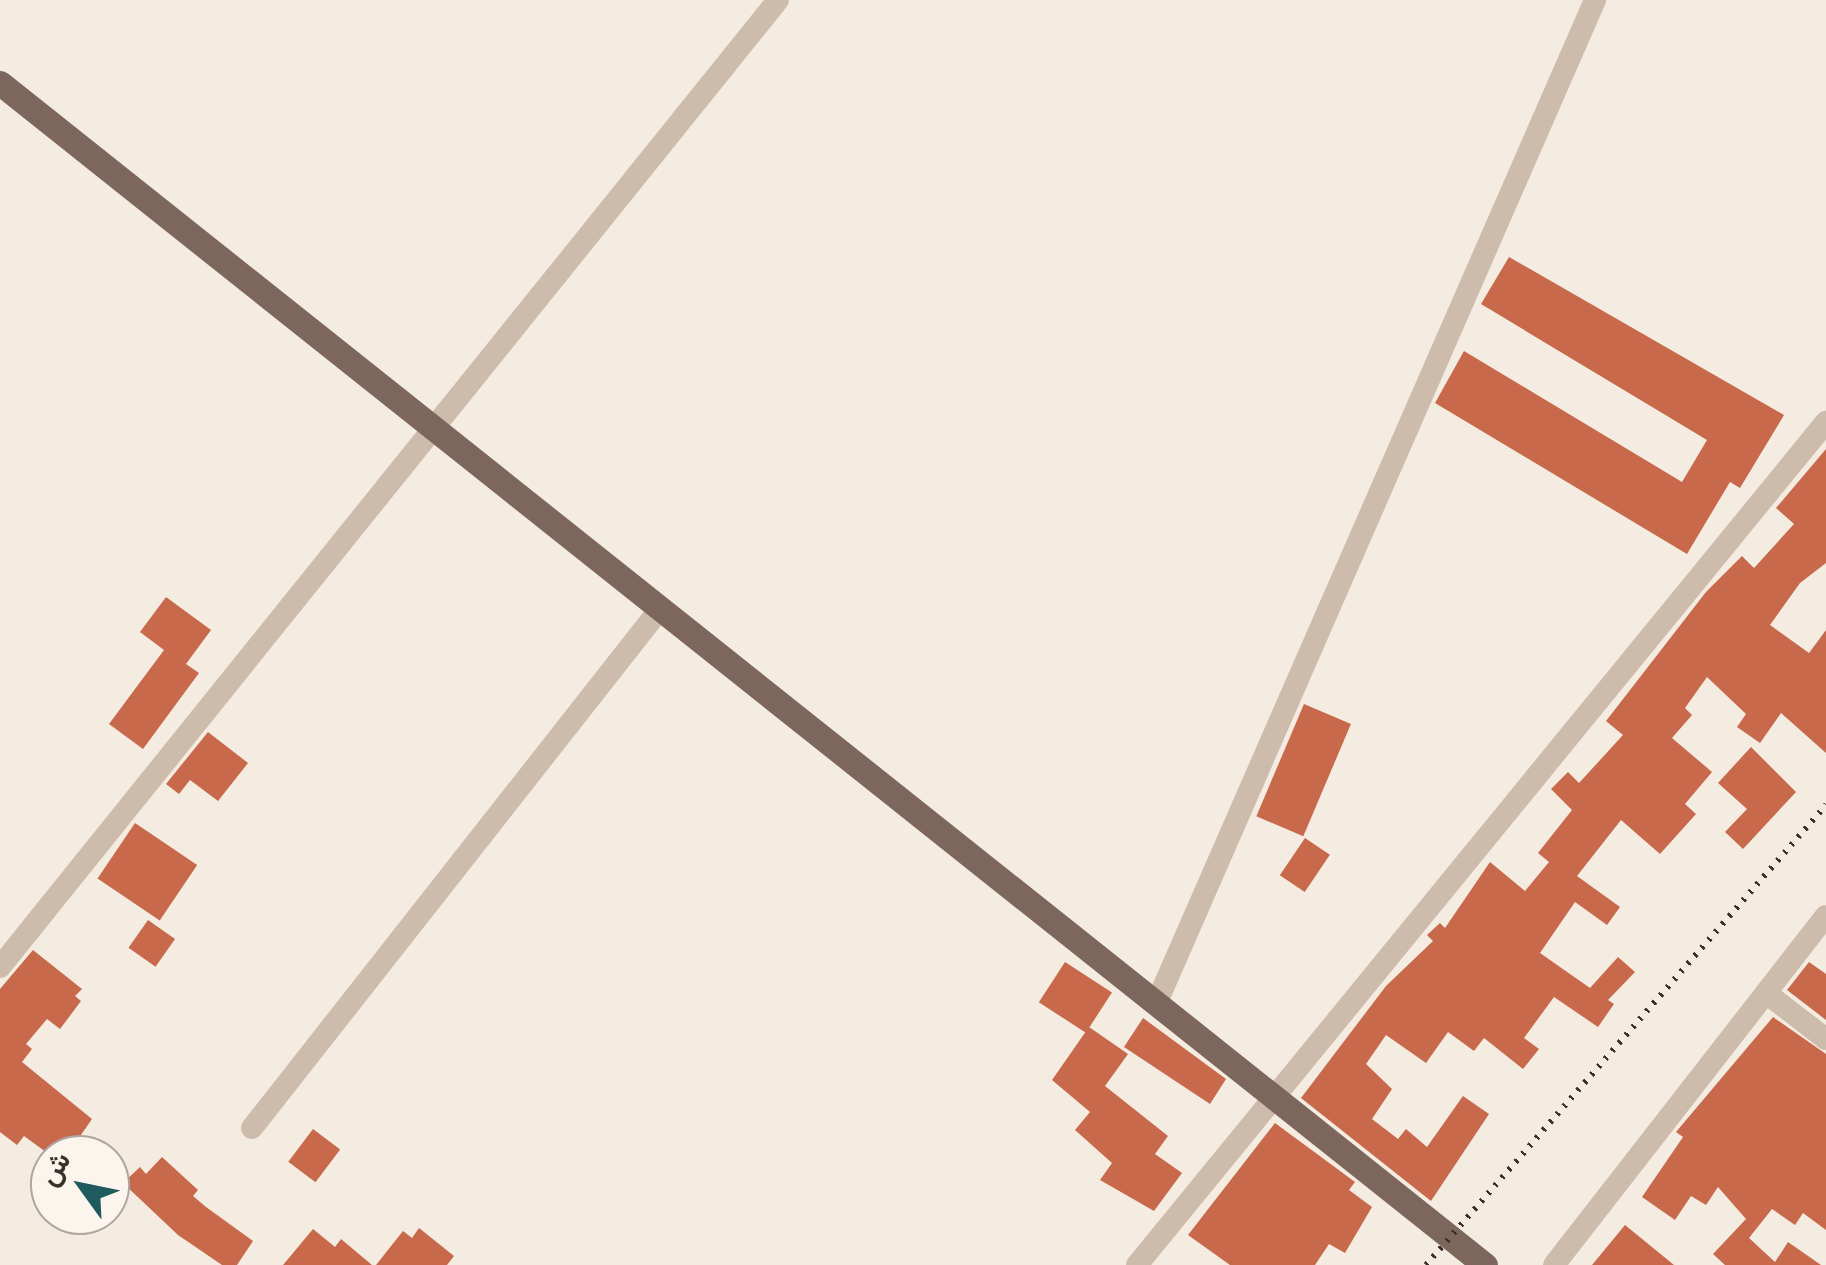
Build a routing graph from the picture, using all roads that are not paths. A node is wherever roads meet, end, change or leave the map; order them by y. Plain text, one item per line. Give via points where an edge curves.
1 (778, 0) edge
2 (1595, 0) edge
3 (0, 83) edge
4 (1826, 422) edge
5 (431, 430) junction
6 (658, 610) junction
7 (1826, 916) edge
8 (0, 967) edge
9 (1766, 993) junction
10 (1156, 1004) junction
11 (1826, 1039) edge
12 (1272, 1097) junction
13 (252, 1128) dead end
14 (1137, 1265) edge
15 (1485, 1265) edge
16 (1554, 1265) edge

1 - 5 street
2 - 10 street
3 - 5 main road
4 - 12 street
5 - 6 main road
5 - 8 street
6 - 10 main road
6 - 13 street
7 - 9 street
9 - 11 street
9 - 16 street
10 - 12 main road
12 - 14 street
12 - 15 main road

